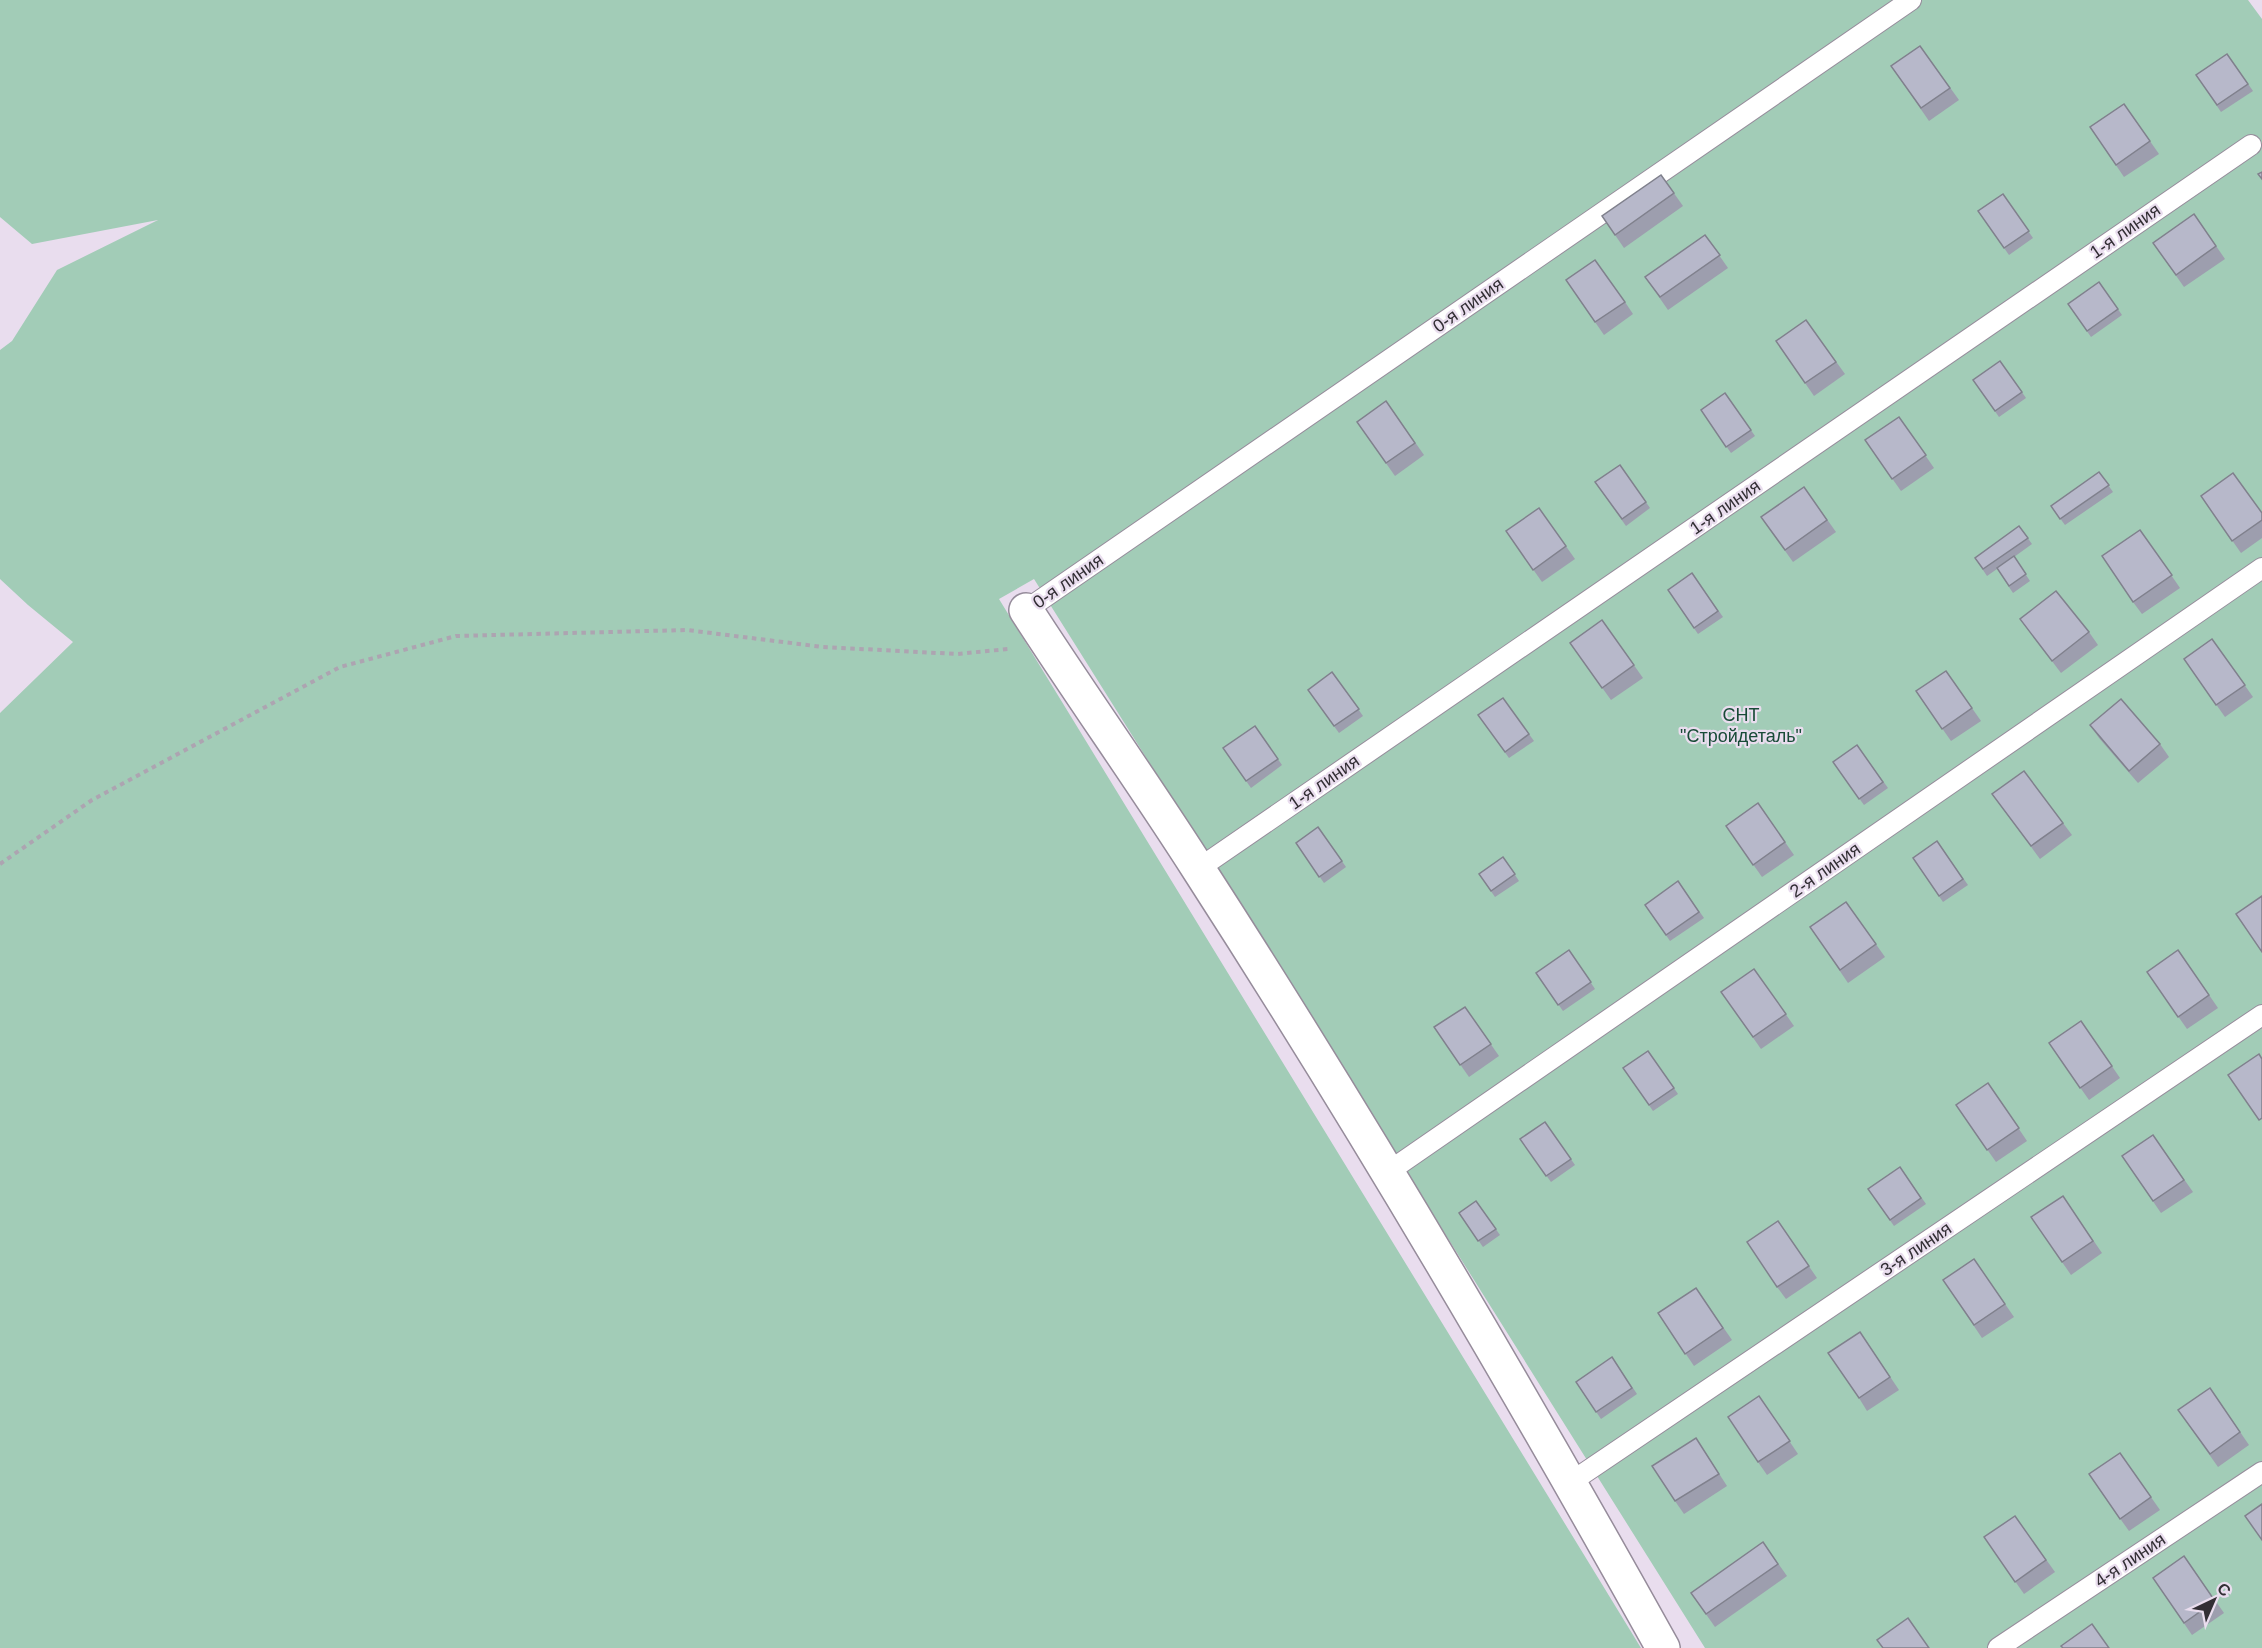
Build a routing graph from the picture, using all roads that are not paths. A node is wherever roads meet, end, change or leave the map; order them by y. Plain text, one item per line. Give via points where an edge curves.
1 (1911, 0) edge
2 (2251, 145) dead end
3 (2262, 568) edge
4 (1026, 610) joint
5 (1198, 869) junction
6 (2262, 1015) edge
7 (1388, 1172) junction
8 (2262, 1472) edge
9 (1571, 1482) junction
10 (1663, 1648) edge
11 (1998, 1648) edge

1 - 4 lane, 0-я линия
2 - 5 lane, 1-я линия
3 - 7 lane, 2-я линия
4 - 5 street
5 - 7 street
6 - 9 lane, 3-я линия
7 - 9 street
8 - 11 lane, 4-я линия
9 - 10 street

